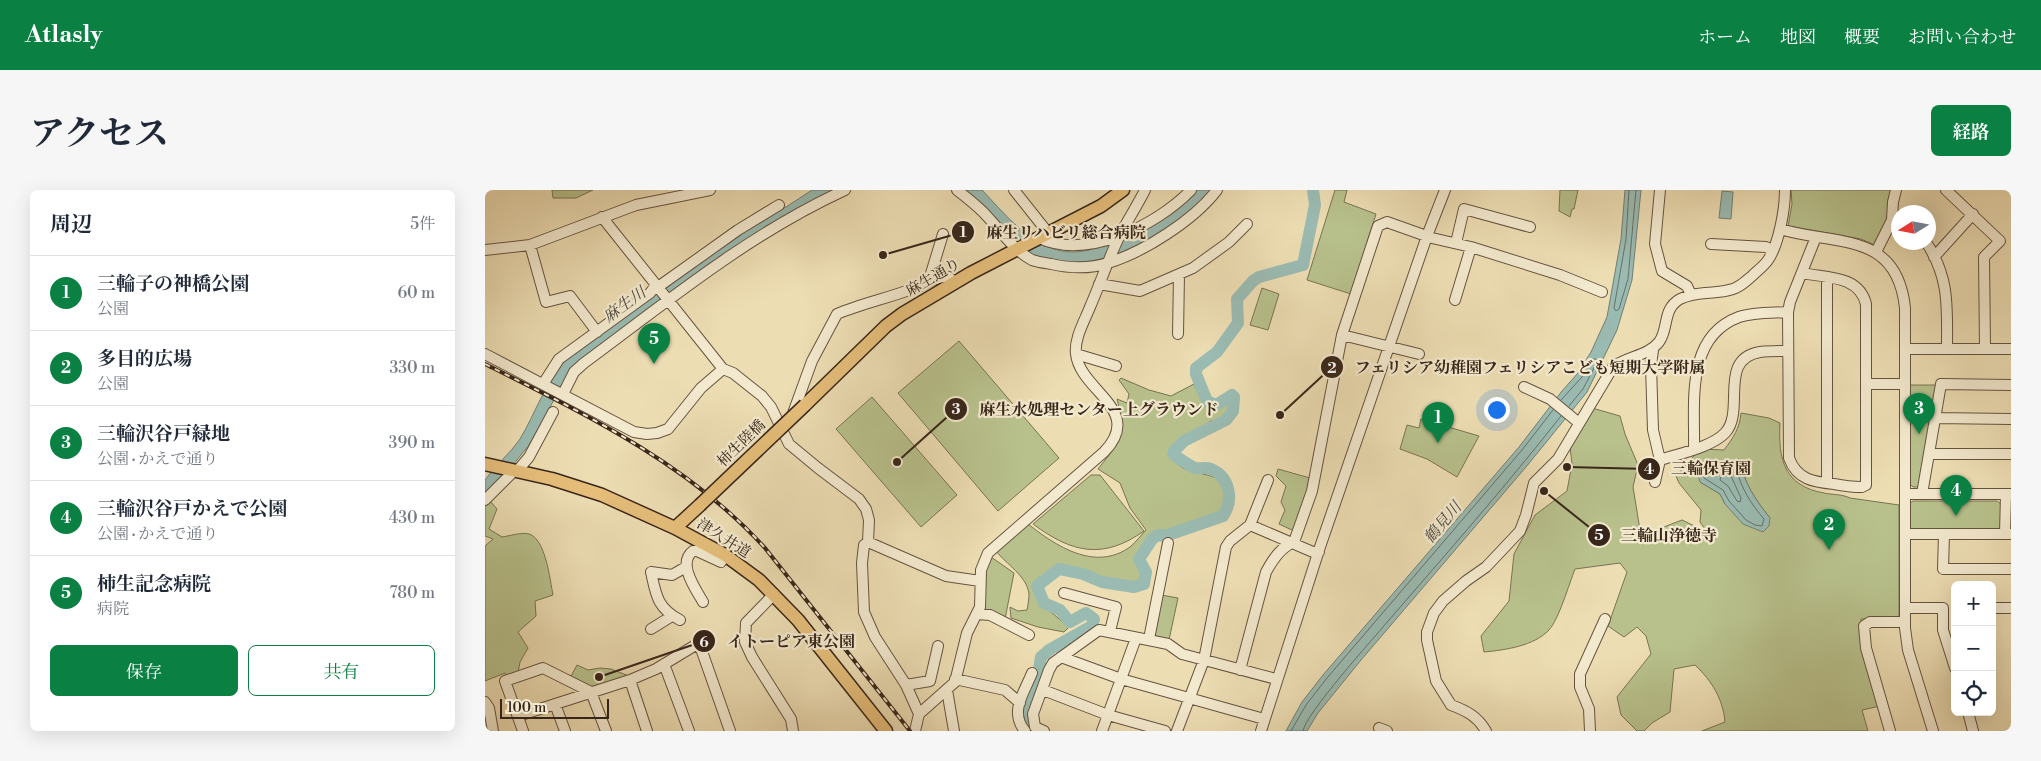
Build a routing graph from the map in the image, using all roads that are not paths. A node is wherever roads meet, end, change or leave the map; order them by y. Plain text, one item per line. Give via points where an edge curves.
1 (710, 190) edge
2 (845, 190) edge
3 (957, 190) edge
4 (1014, 190) edge
5 (1123, 190) edge
6 (1145, 190) edge
7 (1191, 190) edge
8 (1217, 190) edge
9 (1445, 190) edge
10 (1660, 190) edge
11 (1785, 190) edge
12 (1896, 190) edge
13 (1946, 190) edge
14 (1893, 205) edge
15 (779, 206) dead end
16 (1973, 214) junction
17 (602, 217) junction
18 (1247, 224) dead end
19 (1530, 227) dead end
20 (1891, 227) edge
21 (1780, 229) junction
22 (943, 234) dead end
23 (1044, 236) junction
24 (1120, 236) junction
25 (1427, 236) junction
26 (1816, 237) junction
27 (1456, 243) junction
28 (1711, 244) dead end
29 (530, 245) junction
30 (1471, 247) junction
31 (1018, 249) junction
32 (485, 250) edge
33 (1772, 250) junction
34 (1930, 250) edge
35 (1876, 252) junction
36 (1934, 257) junction
37 (1109, 260) junction
38 (1802, 273) junction
39 (1179, 275) junction
40 (1827, 278) junction
41 (929, 280) junction
42 (954, 283) junction
43 (1099, 284) junction
44 (662, 292) junction
45 (1602, 292) dead end
46 (1691, 295) junction
47 (1455, 300) dead end
48 (1788, 312) junction
49 (597, 332) junction
50 (1178, 334) dead end
51 (1342, 335) junction
52 (1389, 347) junction
53 (1985, 348) junction
54 (1905, 349) junction
55 (1947, 349) junction
56 (2011, 349) edge
57 (1653, 350) junction
58 (1788, 351) junction
59 (485, 354) edge
60 (1076, 354) junction
61 (1419, 354) dead end
62 (1116, 366) dead end
63 (723, 369) junction
64 (1867, 384) junction
65 (1905, 384) junction
66 (545, 385) junction
67 (2011, 386) edge
68 (1524, 387) dead end
69 (562, 393) junction
70 (805, 405) joint
71 (553, 412) dead end
72 (1935, 418) junction
73 (2011, 419) edge
74 (1579, 423) junction
75 (784, 436) junction
76 (1694, 448) junction
77 (1929, 454) junction
78 (2011, 454) edge
79 (1660, 460) junction
80 (489, 465) edge
81 (515, 470) junction
82 (1268, 480) dead end
83 (1655, 482) dead end
84 (1827, 483) junction
85 (1905, 494) junction
86 (1922, 494) junction
87 (2008, 494) edge
88 (485, 500) edge
89 (1250, 525) junction
90 (675, 528) junction
91 (1905, 534) junction
92 (1943, 534) junction
93 (2008, 534) edge
94 (868, 542) junction
95 (1168, 543) dead end
96 (1291, 543) junction
97 (1319, 552) junction
98 (725, 556) junction
99 (686, 567) junction
100 (2011, 569) edge
101 (980, 581) junction
102 (1064, 593) dead end
103 (774, 594) junction
104 (703, 602) dead end
105 (1905, 608) junction
106 (1996, 608) edge
107 (2011, 608) edge
108 (977, 614) junction
109 (1605, 619) dead end
110 (1904, 622) junction
111 (651, 629) dead end
112 (1110, 631) junction
113 (1029, 635) dead end
114 (1136, 638) junction
115 (1149, 639) junction
116 (938, 646) dead end
117 (1951, 655) edge
118 (1061, 657) junction
119 (1204, 660) junction
120 (665, 664) junction
121 (1240, 670) junction
122 (1032, 673) dead end
123 (955, 679) junction
124 (1121, 679) junction
125 (1277, 679) junction
126 (629, 680) junction
127 (906, 685) junction
128 (947, 690) junction
129 (1043, 690) junction
130 (591, 692) junction
131 (1189, 698) junction
132 (485, 702) edge
133 (1020, 703) junction
134 (555, 704) junction
135 (919, 714) junction
136 (1108, 715) junction
137 (518, 716) junction
138 (1969, 716) edge
139 (1265, 719) junction
140 (1029, 729) edge
141 (493, 731) edge
142 (523, 731) edge
143 (565, 731) edge
144 (605, 731) edge
145 (647, 731) edge
146 (689, 731) edge
147 (730, 731) edge
148 (793, 731) edge
149 (886, 731) edge
150 (915, 731) edge
151 (954, 731) edge
152 (1044, 731) edge
153 (1102, 731) edge
154 (1165, 731) edge
155 (1177, 731) edge
156 (1261, 731) edge
157 (1486, 731) edge
158 (1590, 731) edge
159 (1890, 731) edge
160 (1933, 731) edge
161 (1973, 731) edge

1 - 17 street via 636,205
2 - 44 street via 777,225 713,266
3 - 31 street via 982,210
4 - 23 street
5 - 23 main road, 麻生通り via 1101,206
6 - 24 street
7 - 24 street via 1163,214
8 - 37 street via 1182,224 1149,244
9 - 25 street
10 - 46 street via 1655,244 1661,271 1687,286
11 - 21 street
12 - 14 street
13 - 16 street
15 - 44 street via 738,230
16 - 36 street
16 - 53 street via 2000,240 1984,257
17 - 29 street
17 - 44 street
18 - 39 street via 1229,242
19 - 27 street via 1464,209
20 - 35 street
21 - 26 street
21 - 33 street
22 - 41 street
23 - 24 street via 1051,244 1072,246 1091,245
23 - 31 main road, 麻生通り
24 - 37 street
25 - 27 street
25 - 51 street via 1387,222 1377,226
25 - 52 street
26 - 35 street via 1853,243
26 - 38 street
27 - 30 street
28 - 33 street
29 - 32 street
29 - 49 street via 546,302 570,296
30 - 45 street
30 - 47 street
31 - 37 street via 1032,260 1060,266 1089,267
31 - 42 main road, 麻生通り
33 - 46 street via 1769,260 1734,289
34 - 36 street
35 - 54 street via 1894,270 1902,287
36 - 55 street via 1941,270 1947,297
37 - 43 street
38 - 40 street
38 - 48 street
39 - 43 street via 1140,291
39 - 50 street
40 - 64 street via 1851,282 1864,295
40 - 84 street
41 - 42 street via 942,276 949,277
41 - 75 street via 915,288 837,314 812,361
42 - 70 main road, 麻生通り via 886,326
43 - 60 street
44 - 49 street via 650,293
44 - 63 street
44 - 69 street via 584,363
46 - 57 street via 1673,304 1661,340
48 - 58 street
48 - 76 street via 1739,317 1714,334 1705,347 1697,362 1695,380
49 - 66 street via 559,359
51 - 52 street
51 - 96 street via 1312,490 1300,530
52 - 61 street
52 - 97 street
53 - 55 street
53 - 56 street
54 - 55 street
54 - 65 street
57 - 74 street via 1621,361 1613,368
57 - 79 street via 1653,430
58 - 76 street via 1760,352 1750,355 1740,364 1734,377 1730,426 1716,440
58 - 84 street via 1789,458 1805,479
59 - 66 street
60 - 62 street
60 - 101 street via 1079,366 1114,412 1117,426 1113,440 1104,452 988,554
63 - 69 street via 701,388 668,429 657,433 634,432
63 - 75 street via 733,372 762,396 771,407
64 - 65 street
64 - 84 street via 1866,485
65 - 85 street
66 - 69 street
67 - 72 street via 1941,384
68 - 74 street via 1553,402
70 - 90 main road, 柿生陸橋, bridge
71 - 81 street via 529,457
72 - 73 street
72 - 77 street
74 - 157 street via 1558,459 1534,483 1520,531 1486,567 1443,600 1430,622 1427,640 1436,681 1451,705 1469,711
75 - 94 street via 789,444 859,499 869,520
76 - 79 street
77 - 78 street
77 - 86 street
79 - 83 street
80 - 81 main road, 津久井道
81 - 88 street
81 - 90 main road, 津久井道 via 601,494
82 - 89 street
85 - 86 street
85 - 91 street
86 - 87 street
87 - 93 street
89 - 96 street
89 - 119 street via 1226,547
90 - 98 main road, 津久井道
91 - 92 street
91 - 105 street
92 - 93 street
92 - 100 street via 1943,569
94 - 101 street via 946,576
94 - 127 street via 864,545 862,562 864,612 875,637
95 - 115 street
96 - 97 street
96 - 121 street via 1273,559 1266,572
97 - 125 street
98 - 99 street via 721,562 693,551 686,560
98 - 103 main road, 津久井道
99 - 104 street
99 - 111 street via 672,575 651,572 657,600 676,618
101 - 108 street
102 - 112 street via 1116,607
103 - 148 street via 750,618 745,629 745,642 791,719
103 - 149 main road, 津久井道
105 - 110 street
105 - 117 street via 1943,608 1943,630
106 - 107 street
108 - 113 street via 990,615
108 - 123 street via 967,633
109 - 158 street via 1580,674 1580,687 1589,709
110 - 159 street via 1870,622 1864,626 1866,648
110 - 160 street via 1908,650
112 - 114 street
112 - 118 street via 1099,630
114 - 115 street
114 - 124 street
115 - 119 street
116 - 127 street via 930,681
118 - 124 street
118 - 129 street via 1049,670
119 - 121 street
119 - 131 street
120 - 126 street
120 - 146 street
120 - 147 street via 699,643
121 - 125 street
122 - 133 street
123 - 128 street
123 - 133 street via 1005,690
124 - 131 street
124 - 136 street
125 - 139 street
126 - 130 street
126 - 145 street
127 - 135 street
128 - 135 street
128 - 151 street
129 - 136 street
129 - 140 street
130 - 134 street
130 - 137 street via 543,668 535,670 505,681
130 - 144 street
131 - 139 street
131 - 155 street
132 - 141 street
133 - 140 street via 1018,721
134 - 137 street
134 - 143 street
135 - 150 street
136 - 153 street
136 - 154 street
137 - 142 street
138 - 161 street
139 - 156 street
140 - 152 street

